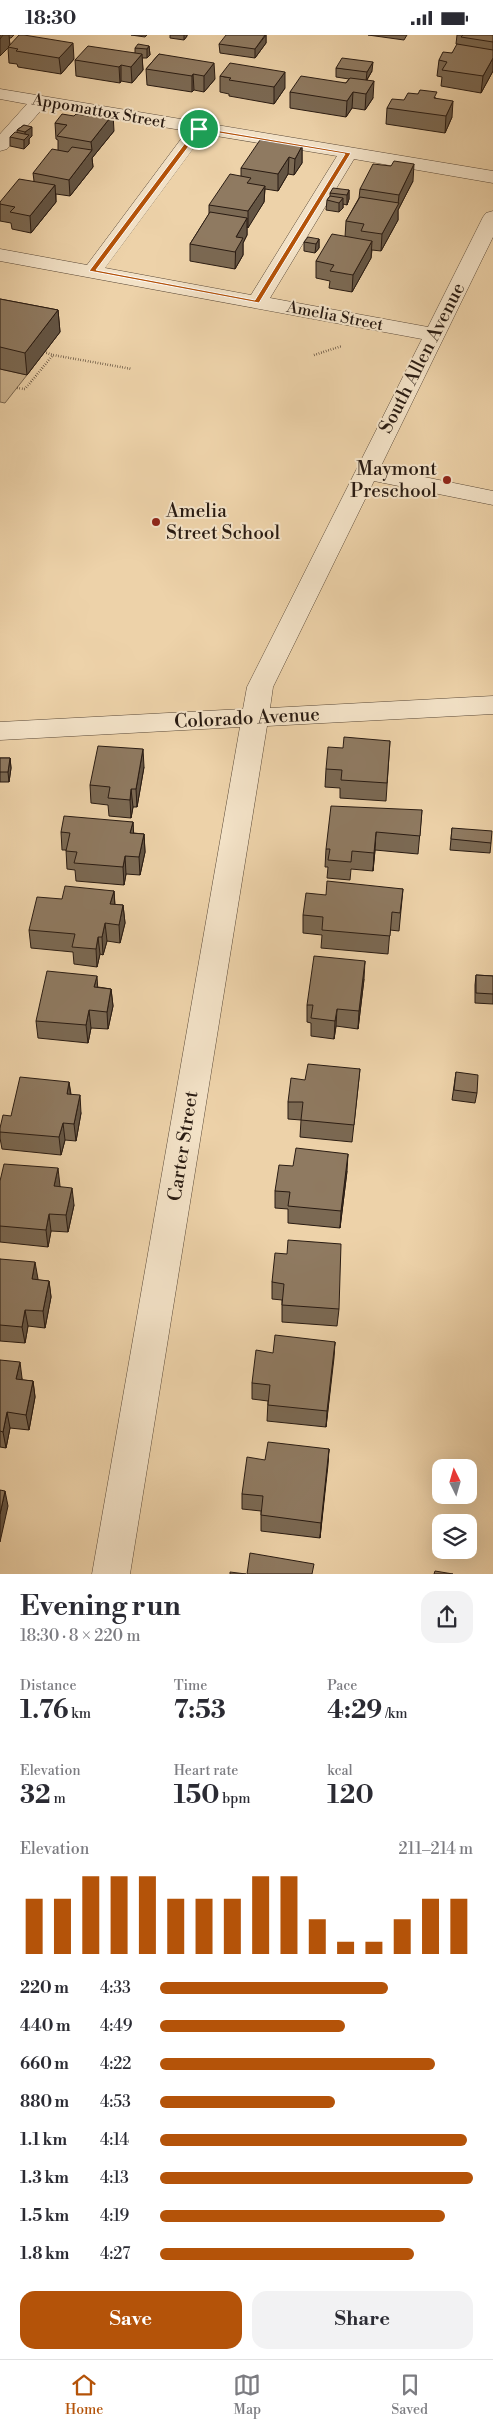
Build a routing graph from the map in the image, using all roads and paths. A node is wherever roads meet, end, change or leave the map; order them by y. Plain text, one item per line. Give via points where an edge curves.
1 (0, 95) edge
2 (39, 101) junction
3 (199, 129) junction
4 (0, 145) edge
5 (348, 153) junction
6 (493, 177) edge
7 (493, 217) edge
8 (0, 255) edge
9 (92, 271) junction
10 (257, 302) junction
11 (434, 335) junction
12 (347, 345) dead end
13 (44, 352) edge
14 (53, 355) junction
15 (314, 355) dead end
16 (132, 369) dead end
17 (17, 388) dead end
18 (365, 472) junction
19 (493, 498) edge
20 (493, 705) edge
21 (254, 718) junction
22 (0, 731) edge
23 (111, 1574) edge

1 - 2 street, Appomattox Street
2 - 3 street, Appomattox Street
2 - 4 street
3 - 5 street, Appomattox Street
3 - 9 street
5 - 6 street, Appomattox Street
5 - 10 street
7 - 11 street, South Allen Avenue
8 - 9 street, Amelia Street
9 - 10 street, Amelia Street
10 - 11 street, Amelia Street
11 - 18 street, South Allen Avenue
12 - 15 path
13 - 14 path
14 - 16 path
14 - 17 path via 25,389
18 - 19 street
18 - 21 street, South Allen Avenue via 260,687
20 - 21 street, Colorado Avenue
21 - 22 street, Colorado Avenue
21 - 23 street, Carter Street

